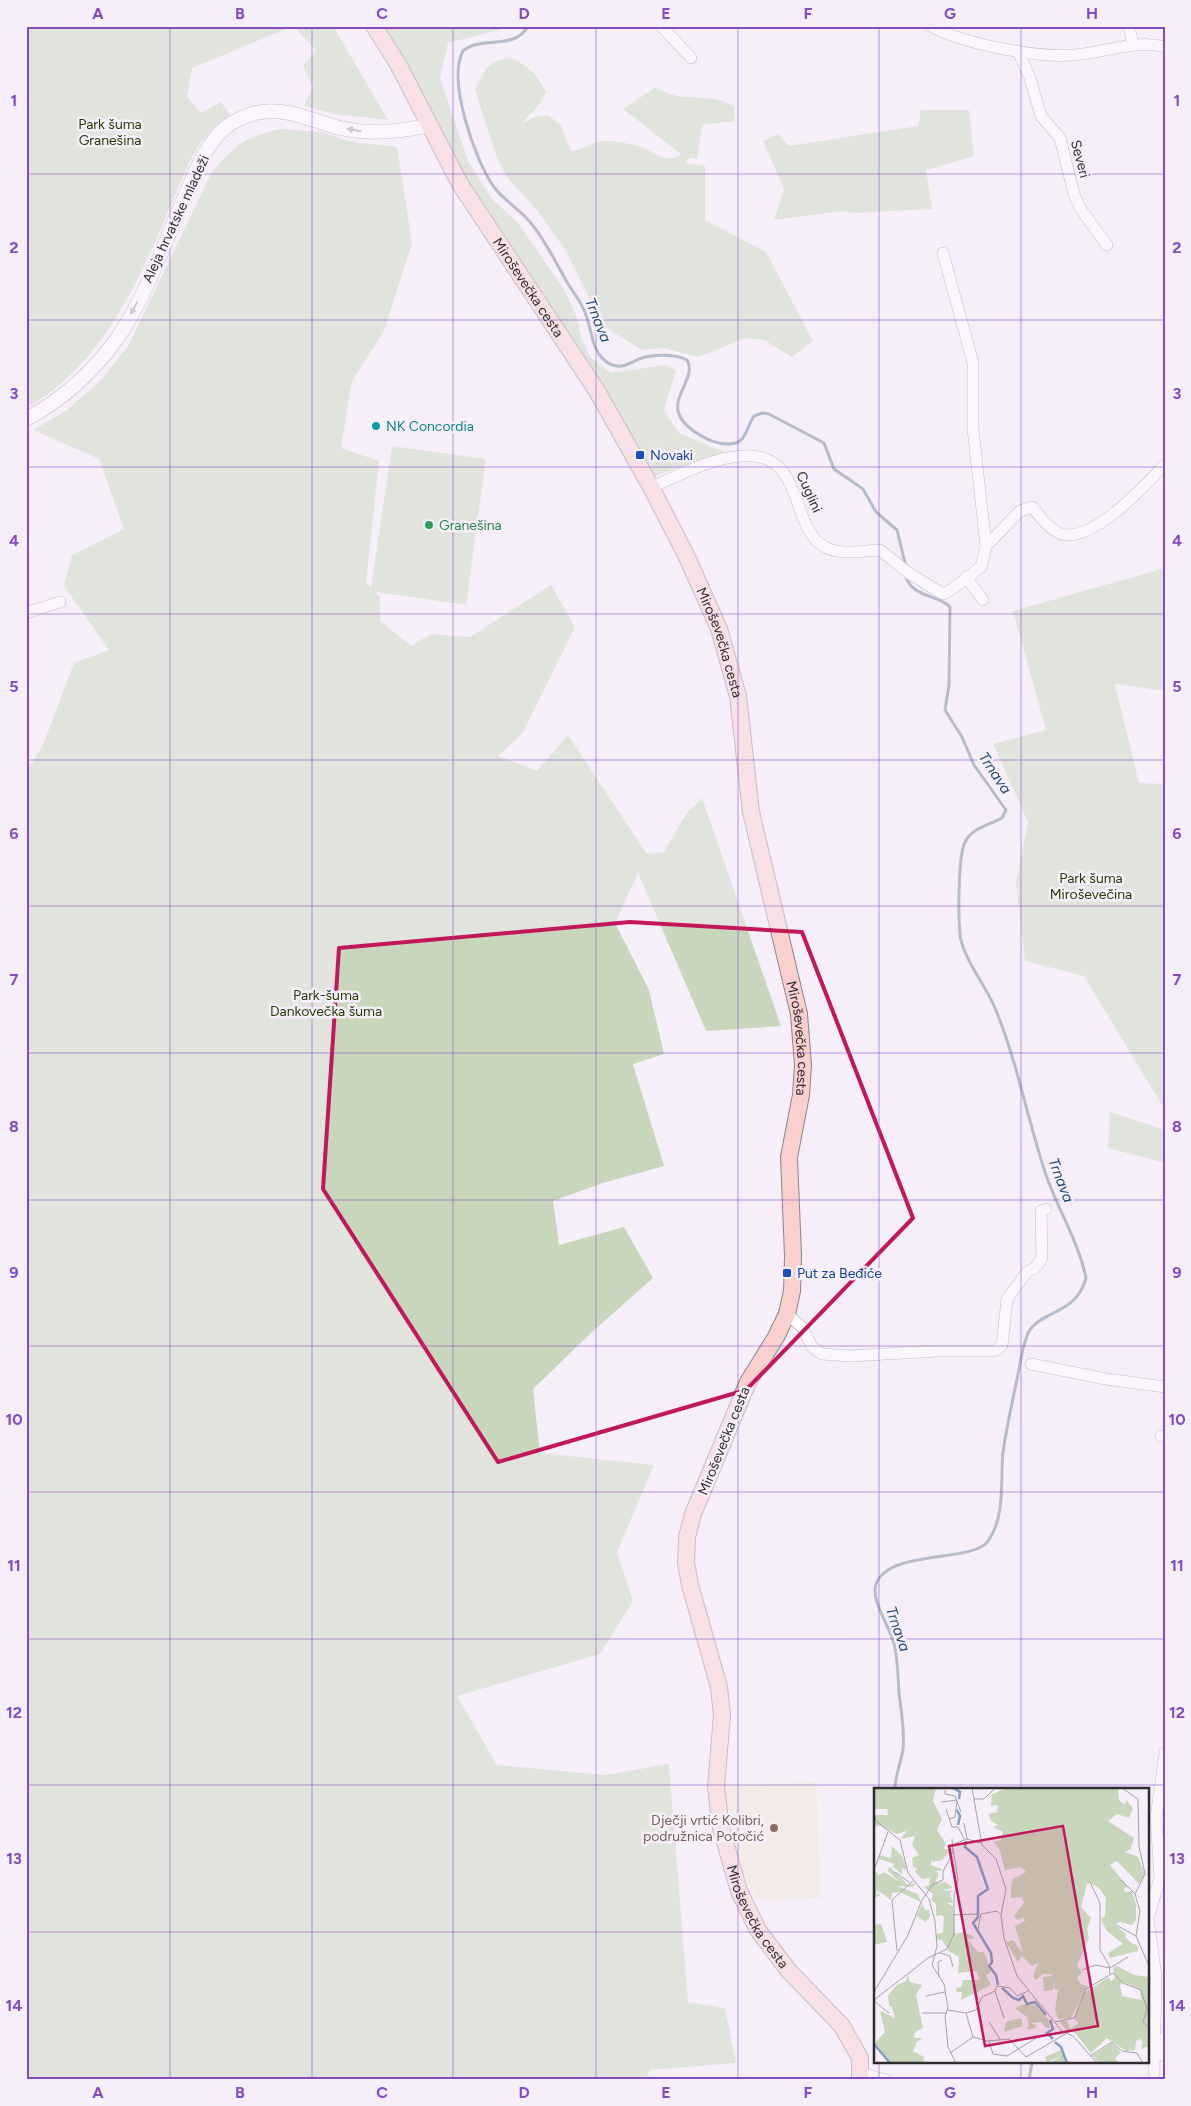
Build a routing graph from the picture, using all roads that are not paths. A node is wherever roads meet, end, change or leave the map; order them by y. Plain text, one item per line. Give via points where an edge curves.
1 (374, 26) edge
2 (661, 26) edge
3 (930, 26) edge
4 (1129, 26) edge
5 (1133, 45) junction
6 (1165, 48) edge
7 (1018, 51) junction
8 (691, 58) dead end
9 (430, 125) junction
10 (1107, 245) dead end
11 (943, 252) dead end
12 (26, 419) edge
13 (1165, 465) edge
14 (650, 487) junction
15 (986, 546) junction
16 (966, 577) junction
17 (984, 600) dead end
18 (60, 602) dead end
19 (26, 613) edge
20 (1046, 1209) dead end
21 (787, 1314) junction
22 (1031, 1364) dead end
23 (1165, 1387) edge
24 (1165, 1753) edge
25 (1165, 2037) edge
26 (860, 2076) edge
27 (1154, 2076) edge
28 (886, 2080) edge

1 - 9 main road, Miroševečka cesta
2 - 8 street
3 - 7 street via 951,35
4 - 5 street
5 - 6 street
5 - 7 street via 1075,55 1042,56
7 - 10 street, Severi via 1041,116 1060,138 1080,208
9 -> 12 street, Aleja hrvatske mladeži via 373,133 290,112 256,113 225,127 203,156 145,288 117,339 90,373 52,405
9 - 14 main road, Miroševečka cesta via 460,184 597,391
11 - 15 street, Cuglini via 973,363 973,429
13 - 15 street, Cuglini via 1129,502 1085,530 1066,535 1054,530 1032,507 1020,511
14 - 16 street, Cuglini via 708,464 742,457 769,459 783,470 812,534 827,548 861,552 880,550 943,594 956,588
14 - 21 main road, Miroševečka cesta via 687,557 730,662 738,696 751,812 799,1014 803,1064 789,1157 793,1256 792,1291
15 - 16 street, Cuglini via 982,568
16 - 17 street
18 - 19 street
20 - 21 street via 1040,1212 1042,1258 1007,1299 1002,1345 994,1351 851,1356 822,1354 812,1347 803,1328
21 - 26 main road, Miroševečka cesta via 748,1382 727,1430 693,1514 687,1538 686,1563 719,1687 722,1715 716,1787 722,1828 739,1890 758,1930 788,1970 842,2026 860,2058
22 - 23 street
24 - 27 street via 1156,1818 1160,1877 1148,1919 1156,1976
25 - 27 street
26 - 28 street

